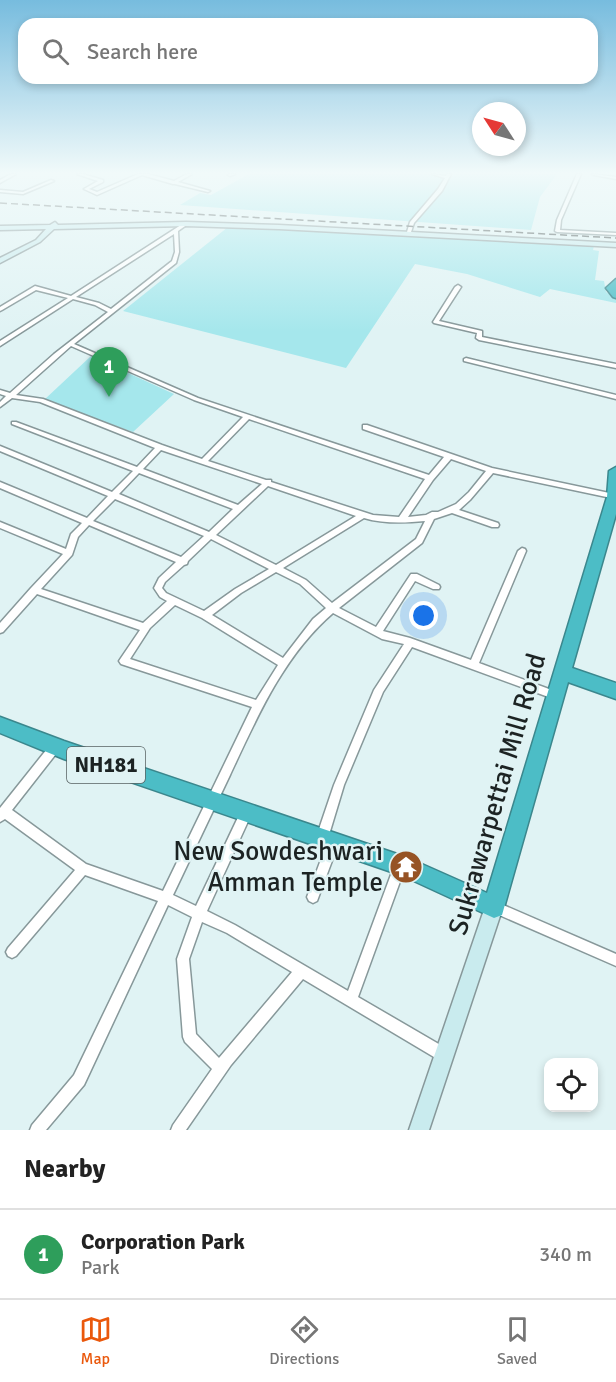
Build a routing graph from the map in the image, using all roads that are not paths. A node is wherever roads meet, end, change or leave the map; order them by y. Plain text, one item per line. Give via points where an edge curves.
1 (52, 227) edge
2 (183, 227) edge
3 (248, 227) edge
4 (411, 227) edge
5 (558, 227) edge
6 (409, 231) dead end
7 (176, 232) junction
8 (616, 234) edge
9 (614, 246) edge
10 (0, 261) edge
11 (616, 282) edge
12 (458, 287) dead end
13 (616, 296) edge
14 (73, 298) junction
15 (0, 309) edge
16 (111, 310) junction
17 (0, 344) edge
18 (70, 344) junction
19 (466, 360) dead end
20 (616, 366) edge
21 (0, 392) edge
22 (12, 396) junction
23 (616, 397) edge
24 (0, 405) edge
25 (247, 417) junction
26 (14, 423) dead end
27 (364, 427) dead end
28 (160, 447) junction
29 (0, 448) edge
30 (449, 456) junction
31 (204, 461) junction
32 (491, 470) junction
33 (137, 471) junction
34 (616, 471) edge
35 (430, 478) junction
36 (268, 482) junction
37 (2, 488) edge
38 (113, 494) junction
39 (615, 498) edge
40 (240, 509) junction
41 (451, 510) junction
42 (363, 515) junction
43 (432, 516) junction
44 (402, 519) junction
45 (88, 522) junction
46 (0, 525) edge
47 (495, 525) dead end
48 (212, 536) junction
49 (522, 551) dead end
50 (69, 554) junction
51 (184, 562) junction
52 (277, 568) junction
53 (436, 587) dead end
54 (34, 590) junction
55 (174, 600) junction
56 (332, 608) junction
57 (205, 615) junction
58 (146, 627) junction
59 (0, 628) edge
60 (376, 632) junction
61 (410, 642) junction
62 (284, 664) junction
63 (473, 666) junction
64 (561, 672) junction
65 (616, 691) edge
66 (554, 695) junction
67 (258, 705) junction
68 (0, 725) edge
69 (55, 747) junction
70 (212, 802) junction
71 (246, 813) junction
72 (3, 814) edge
73 (328, 840) junction
74 (400, 865) junction
75 (83, 869) junction
76 (313, 897) dead end
77 (166, 898) junction
78 (494, 907) junction
79 (199, 914) junction
80 (12, 952) dead end
81 (616, 960) edge
82 (301, 971) junction
83 (351, 1000) junction
84 (444, 1056) junction
85 (220, 1068) junction
86 (37, 1130) edge
87 (178, 1130) edge
88 (419, 1130) edge

1 - 10 main road via 38,241
2 - 7 street
3 - 9 main road
4 - 6 street
5 - 8 street via 557,231
7 - 14 street
7 - 16 street via 174,262
11 - 13 highway via 611,288
12 - 20 street via 436,322 480,332 479,338
14 - 15 street via 35,288
14 - 16 street
14 - 17 street
16 - 18 street
18 - 22 street
18 - 25 street via 171,390
19 - 23 street
21 - 22 street
22 - 24 street
22 - 28 street via 41,400
25 - 31 street
25 - 35 street
26 - 33 street
27 - 30 street
28 - 31 street
28 - 33 street
29 - 38 street
30 - 32 street
30 - 35 street
31 - 36 street
32 - 39 street
32 - 41 street
33 - 38 street
33 - 40 street
34 - 39 highway, Sukrawarpettai Mill Road
35 - 44 street
36 - 40 street
36 - 42 street
37 - 45 street
38 - 45 street
38 - 48 street
39 - 64 highway, Sukrawarpettai Mill Road
40 - 48 street
41 - 43 street
41 - 47 street
42 - 44 street via 385,521
42 - 52 street
43 - 44 street
43 - 56 street via 419,541
45 - 50 street via 74,536
45 - 51 street
46 - 50 street
48 - 51 street
48 - 52 street
49 - 63 street
50 - 54 street
51 - 55 street via 158,588
52 - 56 street via 303,582
52 - 57 street
53 - 60 street via 414,576
54 - 58 street
54 - 59 street
55 - 57 street
55 - 58 street
56 - 60 street
56 - 62 street via 316,622
57 - 62 street
58 - 67 street via 124,661
60 - 61 street
61 - 63 street
61 - 73 street via 379,690 339,786
62 - 67 street
63 - 66 street
64 - 65 highway
64 - 66 highway, Sukrawarpettai Mill Road
66 - 78 highway, Sukrawarpettai Mill Road
67 - 70 street
68 - 69 highway, NH181
69 - 70 highway, NH181
69 - 72 street
70 - 71 highway, NH181
70 - 77 street
71 - 73 highway, NH181
71 - 79 street
72 - 75 street
73 - 74 highway, NH181
73 - 76 street
74 - 78 highway, NH181
74 - 83 street
75 - 77 street
75 - 80 street
77 - 79 street
77 - 86 street via 79,1080
78 - 81 street
78 - 84 main road, Sukrawarpettai Mill Road
79 - 82 street
79 - 85 street via 183,959 190,1037
82 - 83 street
82 - 85 street
83 - 84 street
84 - 88 main road, Sukrawarpettai Mill Road
85 - 87 street

